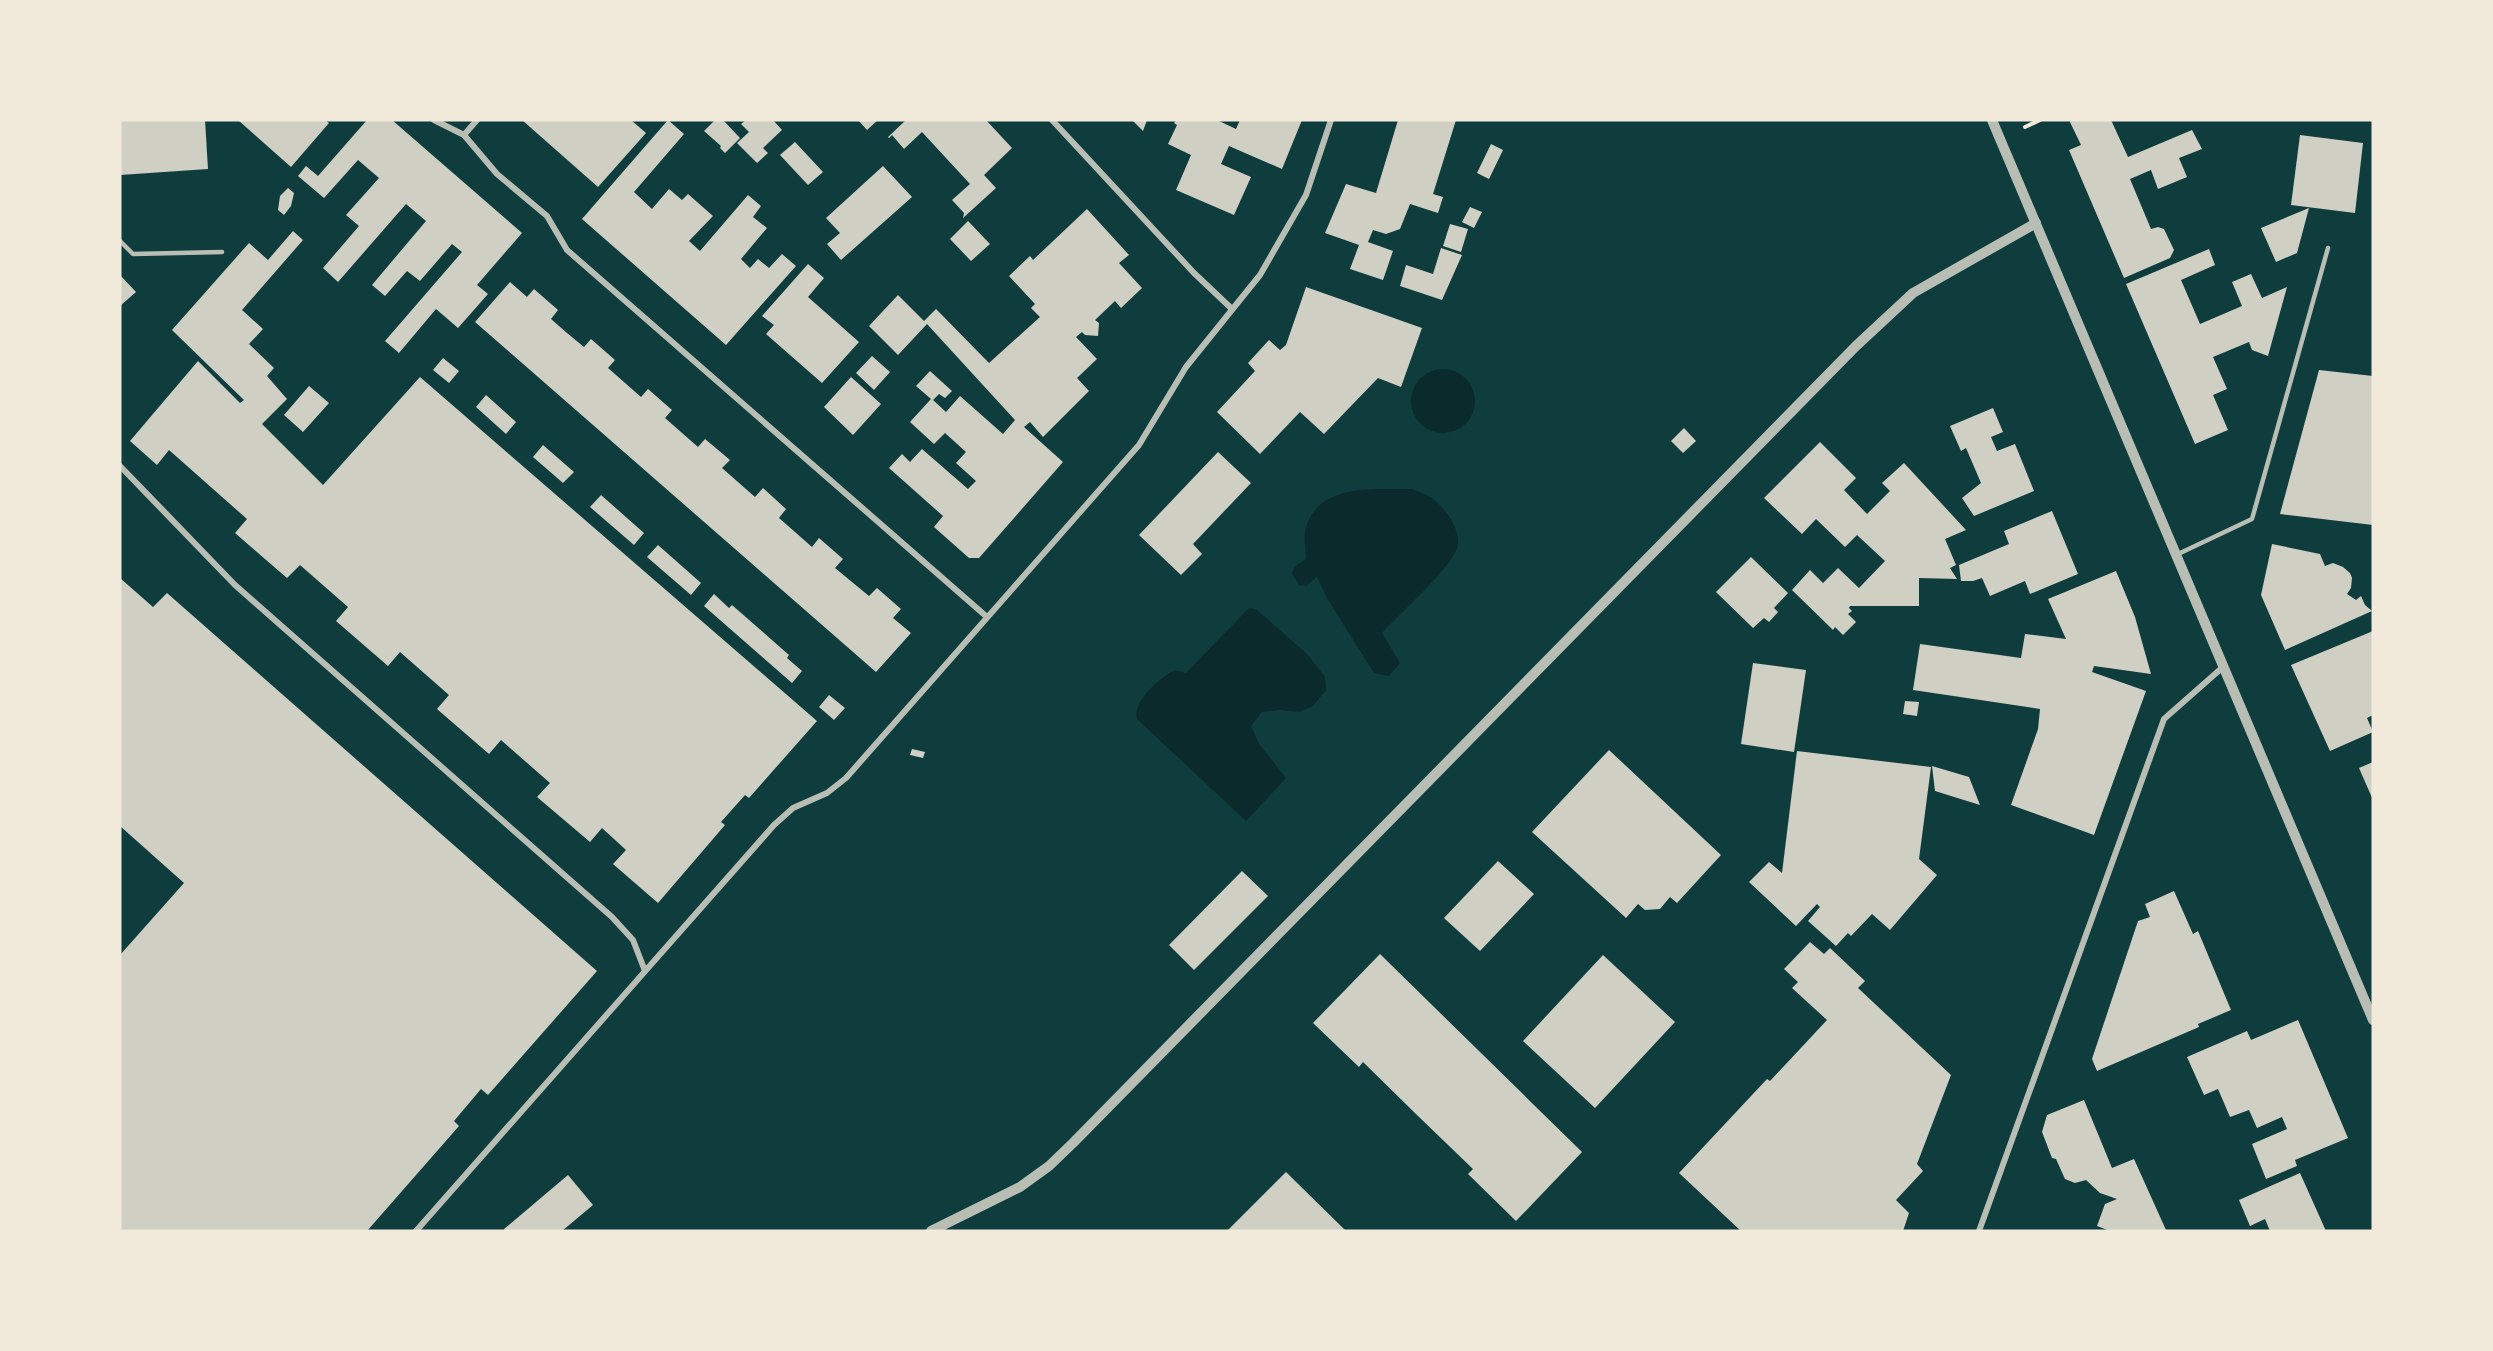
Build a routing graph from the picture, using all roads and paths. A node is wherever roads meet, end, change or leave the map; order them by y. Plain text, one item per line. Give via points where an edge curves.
1 (435, 120) edge
2 (477, 120) edge
3 (1052, 120) edge
4 (1331, 120) edge
5 (1992, 120) edge
6 (464, 135) junction
7 (2036, 224) junction
8 (120, 241) edge
9 (2328, 248) dead end
10 (222, 252) dead end
11 (1232, 309) junction
12 (120, 466) edge
13 (2176, 555) junction
14 (987, 617) junction
15 (2223, 667) junction
16 (645, 971) junction
17 (2373, 1020) edge
18 (416, 1231) edge
19 (932, 1231) edge
20 (1979, 1231) edge

1 - 6 street
2 - 6 street
3 - 11 street
4 - 11 street via 1306,195 1260,275
5 - 7 street
6 - 14 street via 497,174 547,216 567,250
7 - 13 street
7 - 19 street via 1914,293 1856,346 1049,1166 1020,1187
8 - 10 lane via 133,254
9 - 13 lane via 2252,519
11 - 14 street via 1186,367 1139,445
12 - 16 street via 235,585 612,917 633,940
13 - 15 street
14 - 16 street via 846,778 827,793 793,808 774,825
15 - 17 street
15 - 20 street via 2164,719
16 - 18 street

